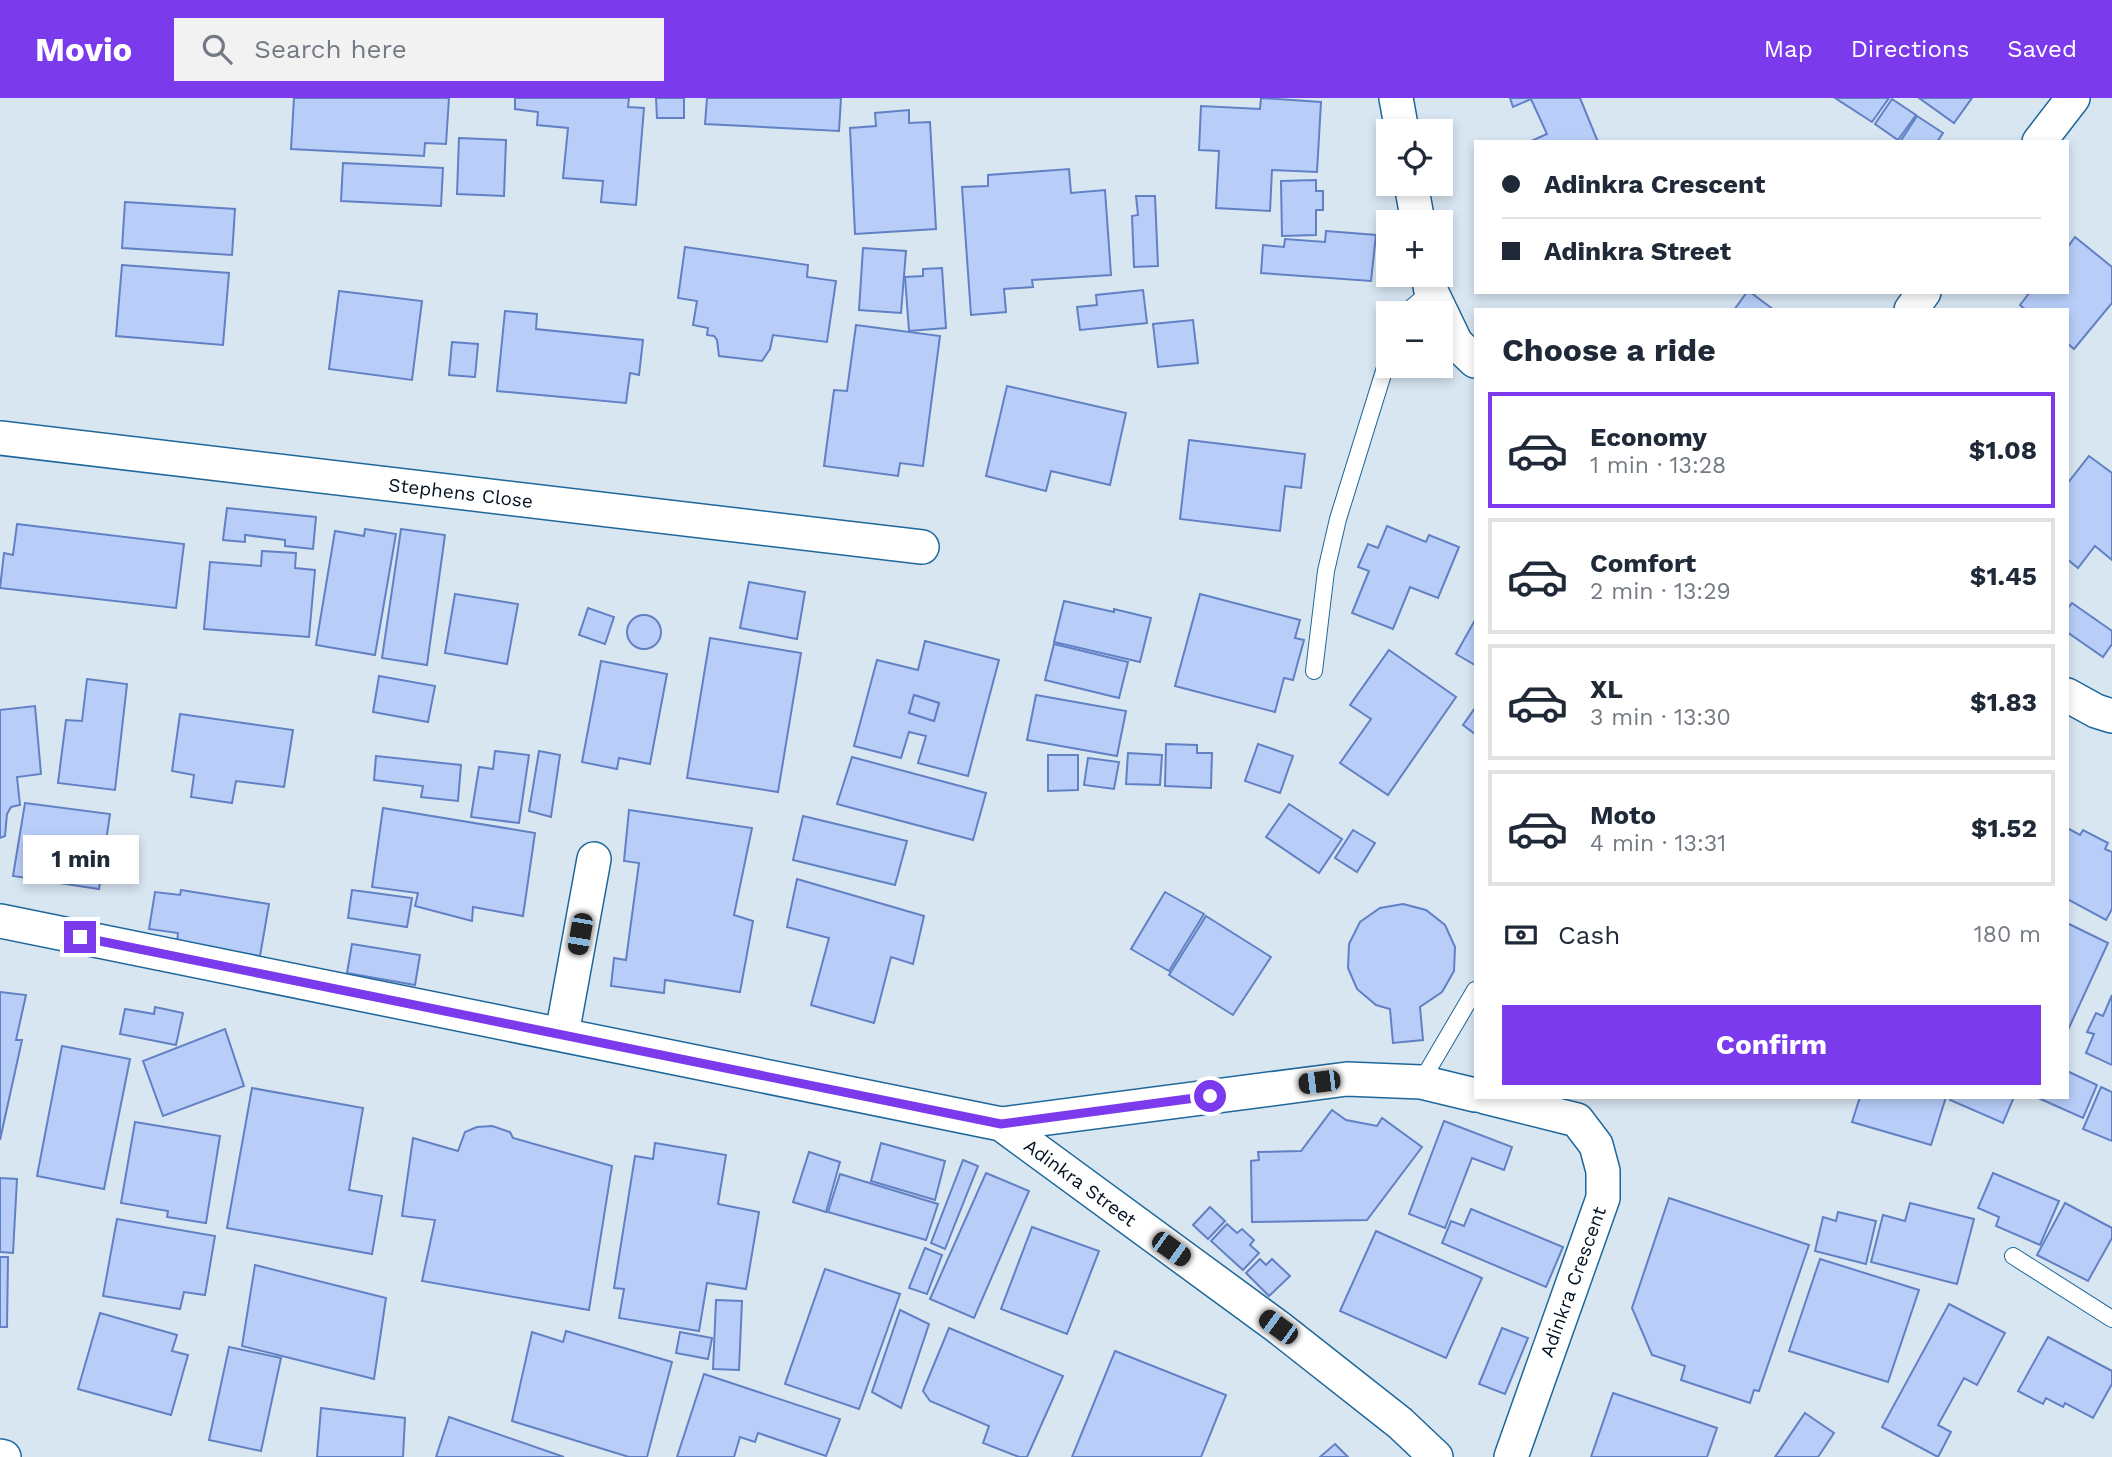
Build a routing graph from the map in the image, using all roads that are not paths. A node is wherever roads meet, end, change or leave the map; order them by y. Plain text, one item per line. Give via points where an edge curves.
1 (1396, 98) edge
2 (2073, 98) edge
3 (1400, 119) edge
4 (2041, 140) edge
5 (1426, 287) edge
6 (1431, 287) edge
7 (1415, 301) edge
8 (1474, 360) edge
9 (1382, 378) edge
10 (0, 438) edge
11 (922, 547) dead end
12 (1314, 671) dead end
13 (2069, 696) edge
14 (2112, 716) edge
15 (594, 859) dead end
16 (0, 921) edge
17 (1474, 992) edge
18 (562, 1034) junction
19 (1420, 1082) junction
20 (1474, 1095) edge
21 (1493, 1099) edge
22 (1001, 1124) junction
23 (2013, 1256) dead end
24 (2112, 1319) edge
25 (1436, 1457) edge
26 (1511, 1457) edge

1 - 3 street
2 - 4 street
5 - 7 lane
6 - 8 street via 1456,343
9 - 12 lane via 1338,519 1326,571
10 - 11 street, Stephens Close
13 - 14 street
15 - 18 street
16 - 18 street, Adinkra Street
17 - 19 lane
18 - 22 street, Adinkra Street
19 - 20 street
19 - 22 street via 1347,1079
21 - 26 street, Adinkra Crescent via 1577,1120 1596,1145 1603,1171 1603,1198
22 - 25 street, Adinkra Street via 1278,1327
23 - 24 lane

